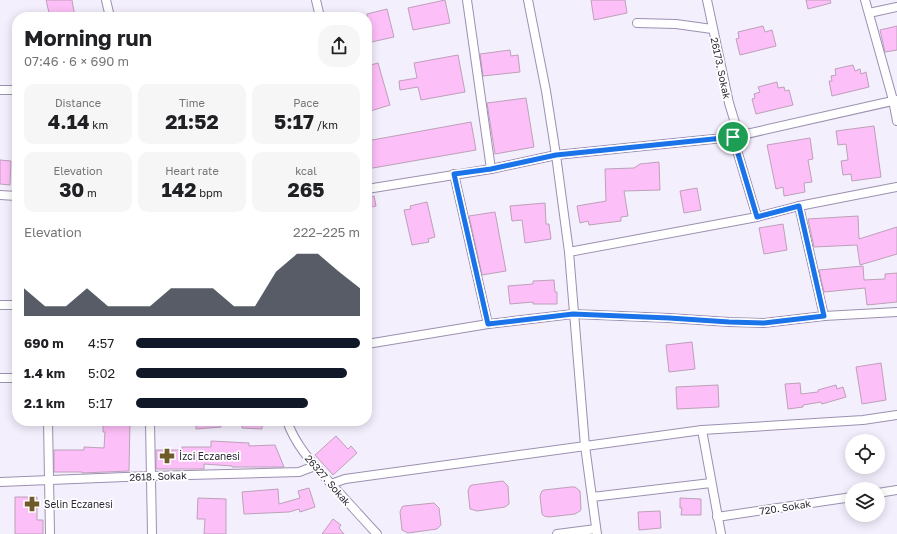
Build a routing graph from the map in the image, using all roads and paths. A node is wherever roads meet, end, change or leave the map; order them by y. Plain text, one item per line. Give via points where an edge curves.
1 (106, 0) edge
2 (316, 0) edge
3 (467, 0) edge
4 (528, 0) edge
5 (707, 0) edge
6 (865, 0) edge
7 (897, 7) edge
8 (109, 12) edge
9 (319, 12) edge
10 (869, 13) junction
11 (637, 23) dead end
12 (712, 29) junction
13 (0, 90) edge
14 (12, 90) edge
15 (895, 100) edge
16 (897, 121) edge
17 (736, 136) junction
18 (556, 155) junction
19 (491, 169) junction
20 (454, 174) junction
21 (897, 187) edge
22 (372, 188) edge
23 (0, 196) edge
24 (12, 196) edge
25 (799, 206) junction
26 (757, 217) junction
27 (569, 252) junction
28 (0, 305) edge
29 (12, 305) edge
30 (897, 312) edge
31 (573, 314) junction
32 (824, 316) junction
33 (488, 324) junction
34 (372, 343) edge
35 (0, 378) edge
36 (12, 378) edge
37 (897, 415) edge
38 (48, 426) edge
39 (150, 426) edge
40 (289, 426) edge
41 (702, 430) junction
42 (585, 446) junction
43 (315, 466) junction
44 (150, 476) junction
45 (49, 480) junction
46 (0, 482) edge
47 (711, 483) junction
48 (331, 484) junction
49 (897, 490) edge
50 (885, 492) edge
51 (592, 497) junction
52 (845, 498) edge
53 (717, 517) junction
54 (597, 532) edge
55 (50, 534) edge
56 (152, 534) edge
57 (377, 534) edge
58 (557, 534) edge
59 (721, 534) edge

1 - 8 street
2 - 9 street
3 - 19 street
4 - 18 street
5 - 12 street, 26173. Sokak
6 - 10 street
7 - 10 street
10 - 15 street
11 - 12 street via 676,24
12 - 17 street, 26173. Sokak
13 - 14 street
15 - 16 street
15 - 17 street
17 - 18 street
17 - 26 street, 26173. Sokak
18 - 19 street
18 - 27 street
19 - 20 street
20 - 22 street
20 - 33 street
21 - 25 street
23 - 24 street
25 - 26 street
25 - 32 street
26 - 27 street
27 - 31 street
28 - 29 street
30 - 32 street
31 - 32 street via 764,323
31 - 33 street
31 - 42 street
33 - 34 street
35 - 36 street
37 - 41 street via 863,420
38 - 45 street
39 - 44 street
40 - 43 street, 26327. Sokak via 298,445
41 - 42 street
41 - 47 street
42 - 48 street via 345,479
42 - 51 street
43 - 44 street, 2618. Sokak via 298,472
43 - 48 street, 26327. Sokak
44 - 45 street, 2618. Sokak
44 - 56 street
45 - 46 street, 2618. Sokak
45 - 55 street
47 - 51 street
47 - 53 street
48 - 57 street, 26327. Sokak
49 - 50 street
51 - 54 street
52 - 53 street, 720. Sokak
53 - 59 street
54 - 58 street

